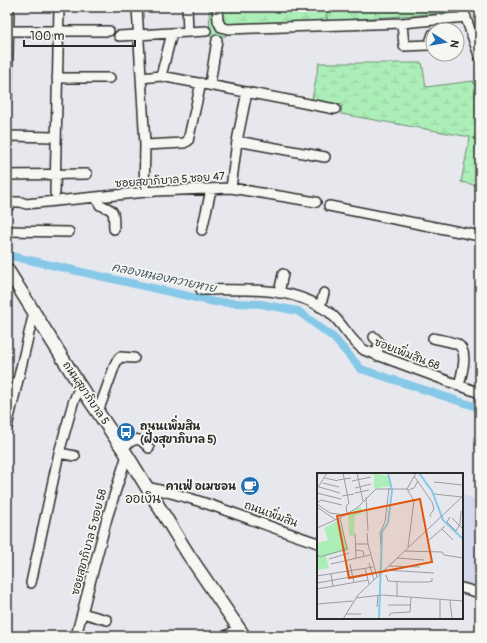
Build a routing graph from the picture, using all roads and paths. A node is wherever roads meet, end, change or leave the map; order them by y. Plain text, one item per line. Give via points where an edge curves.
1 (9, 7) edge
2 (59, 7) edge
3 (137, 7) edge
4 (187, 7) edge
5 (217, 7) edge
6 (462, 7) edge
7 (466, 17) junction
8 (439, 18) junction
9 (437, 22) edge
10 (402, 23) junction
11 (8, 31) edge
12 (58, 31) junction
13 (110, 31) dead end
14 (206, 31) dead end
15 (188, 32) junction
16 (172, 33) junction
17 (138, 35) junction
18 (119, 36) dead end
19 (217, 40) dead end
20 (425, 45) edge
21 (480, 58) edge
22 (161, 76) junction
23 (57, 78) junction
24 (110, 78) dead end
25 (141, 78) junction
26 (206, 84) junction
27 (247, 92) junction
28 (7, 99) edge
29 (334, 109) dead end
30 (7, 136) edge
31 (55, 137) junction
32 (237, 141) junction
33 (146, 145) junction
34 (325, 156) dead end
35 (54, 174) junction
36 (87, 174) dead end
37 (7, 175) edge
38 (232, 188) junction
39 (211, 190) junction
40 (144, 192) junction
41 (55, 193) dead end
42 (96, 198) junction
43 (316, 202) dead end
44 (8, 206) edge
45 (329, 206) dead end
46 (114, 229) dead end
47 (7, 230) edge
48 (202, 230) dead end
49 (69, 232) dead end
50 (480, 236) edge
51 (8, 274) edge
52 (283, 274) dead end
53 (201, 290) dead end
54 (279, 293) junction
55 (324, 293) dead end
56 (320, 307) junction
57 (34, 312) junction
58 (374, 337) dead end
59 (433, 338) dead end
60 (377, 356) junction
61 (134, 358) dead end
62 (80, 386) junction
63 (459, 386) junction
64 (480, 393) edge
65 (98, 412) junction
66 (7, 427) edge
67 (149, 448) dead end
68 (125, 451) junction
69 (59, 453) junction
70 (75, 456) dead end
71 (146, 487) junction
72 (317, 543) edge
73 (31, 583) dead end
74 (463, 588) edge
75 (480, 594) edge
76 (82, 613) junction
77 (107, 620) dead end
78 (242, 632) edge
79 (76, 636) edge
80 (226, 636) edge

1 - 11 street
2 - 12 street
3 - 17 street
4 - 15 street
5 - 10 street via 219,24 228,29
6 - 7 street
7 - 8 street
7 - 21 street
8 - 9 street
8 - 10 street
10 - 20 street via 404,46
11 - 12 street
11 - 28 street
12 - 13 street
12 - 23 street
14 - 15 street
15 - 16 street
16 - 17 street
16 - 22 street
17 - 18 street
17 - 25 street
19 - 26 street
22 - 25 street
22 - 26 street
23 - 24 street
23 - 31 street
25 - 33 street
26 - 27 street
26 - 33 street via 188,141
27 - 29 street
27 - 32 street
30 - 31 street
31 - 35 street
32 - 34 street
32 - 38 street
33 - 40 street
35 - 36 street
35 - 37 street
35 - 41 street
38 - 39 street, ซอยสุขาภิบาล 5 ซอย 47
38 - 43 street, ซอยสุขาภิบาล 5 ซอย 47
39 - 40 street, ซอยสุขาภิบาล 5 ซอย 47
39 - 48 street
40 - 42 street, ซอยสุขาภิบาล 5 ซอย 47
42 - 44 street, ซอยสุขาภิบาล 5 ซอย 47 via 26,204 14,209
42 - 46 street via 100,205 112,210
45 - 50 street
47 - 49 street
51 - 57 main road, ถนนสุขาภิบาล 5
52 - 54 street
53 - 54 street, ซอยเพิ่มสิน 68
54 - 56 street, ซอยเพิ่มสิน 68 via 294,295
55 - 56 street
56 - 60 street, ซอยเพิ่มสิน 68 via 334,316 356,345
57 - 62 main road, ถนนสุขาภิบาล 5
57 - 66 street
58 - 60 street via 379,342
59 - 63 street via 460,347 464,359
60 - 63 street, ซอยเพิ่มสิน 68
61 - 65 street via 120,357 116,362
62 - 65 main road, ถนนสุขาภิบาล 5
62 - 69 street via 72,403
63 - 64 street, ซอยเพิ่มสิน 68
65 - 68 main road, ถนนสุขาภิบาล 5
67 - 68 street via 142,440 137,439
68 - 71 main road, ถนนสุขาภิบาล 5
68 - 76 street, ซอยสุขาภิบาล 5 ซอย 58
69 - 70 street
69 - 73 street
71 - 72 street, ถนนเพิ่มสิน via 167,491
71 - 78 main road, ถนนสุขาภิบาล 5
74 - 75 street
76 - 77 street
76 - 79 street, ซอยสุขาภิบาล 5 ซอย 58
78 - 80 street

